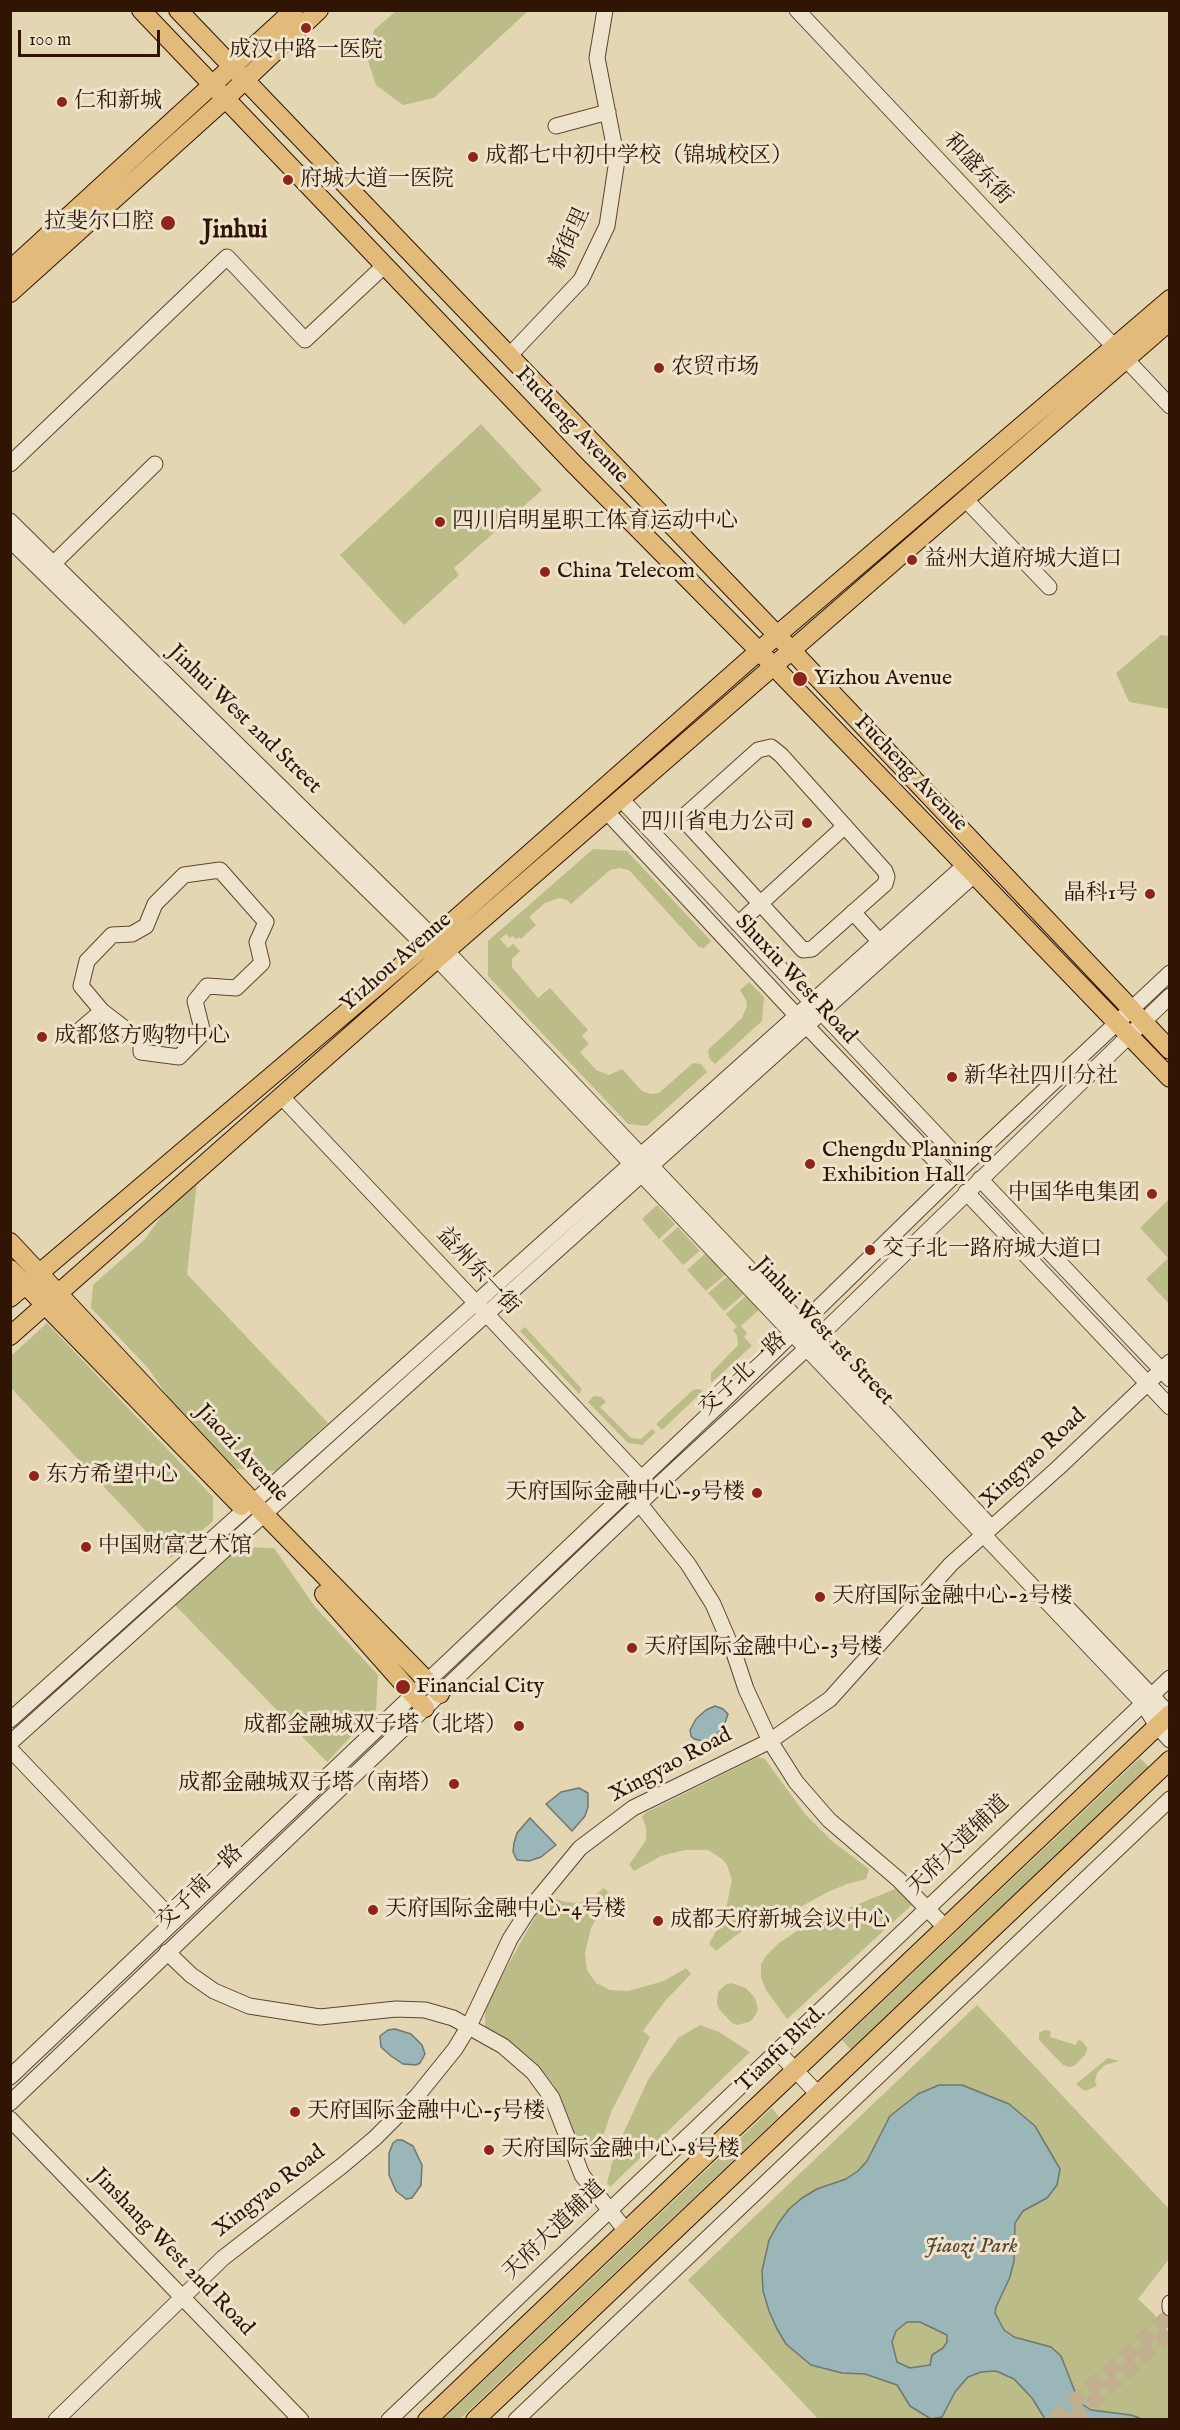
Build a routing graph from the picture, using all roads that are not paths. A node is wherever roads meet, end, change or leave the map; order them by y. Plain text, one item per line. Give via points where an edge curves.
1 (141, 10) edge
2 (178, 10) edge
3 (294, 10) edge
4 (319, 10) edge
5 (605, 10) edge
6 (797, 10) edge
7 (228, 84) junction
8 (608, 112) junction
9 (556, 126) dead end
10 (384, 266) junction
11 (10, 270) edge
12 (10, 293) edge
13 (1170, 299) edge
14 (1170, 321) edge
15 (1119, 354) junction
16 (509, 356) junction
17 (1170, 406) edge
18 (10, 464) edge
19 (154, 464) dead end
20 (966, 500) junction
21 (10, 521) edge
22 (10, 540) edge
23 (53, 564) junction
24 (1049, 587) dead end
25 (777, 635) junction
26 (759, 651) junction
27 (792, 651) junction
28 (774, 667) junction
29 (621, 799) junction
30 (607, 812) junction
31 (845, 826) junction
32 (969, 870) junction
33 (760, 904) junction
34 (853, 912) junction
35 (738, 924) junction
36 (880, 942) junction
37 (435, 949) junction
38 (1170, 973) edge
39 (1170, 996) edge
40 (816, 1009) junction
41 (102, 1011) junction
42 (1137, 1015) junction
43 (802, 1021) junction
44 (1122, 1029) junction
45 (80, 1030) dead end
46 (1170, 1050) edge
47 (1170, 1078) edge
48 (281, 1096) junction
49 (965, 1165) junction
50 (641, 1166) junction
51 (952, 1178) junction
52 (980, 1179) junction
53 (966, 1192) junction
54 (10, 1242) edge
55 (10, 1269) edge
56 (32, 1279) junction
57 (10, 1298) edge
58 (52, 1300) junction
59 (481, 1309) junction
60 (796, 1328) junction
61 (10, 1336) edge
62 (811, 1343) junction
63 (1167, 1370) edge
64 (1147, 1383) junction
65 (1170, 1407) edge
66 (641, 1478) junction
67 (639, 1503) junction
68 (254, 1512) junction
69 (988, 1532) junction
70 (1170, 1678) edge
71 (434, 1688) junction
72 (1147, 1700) junction
73 (419, 1702) junction
74 (10, 1720) edge
75 (1167, 1722) edge
76 (770, 1741) junction
77 (10, 1743) edge
78 (10, 1749) edge
79 (1170, 1760) edge
80 (1170, 1799) edge
81 (927, 1908) junction
82 (174, 1921) junction
83 (945, 1927) junction
84 (167, 1953) junction
85 (469, 2026) junction
86 (777, 2051) junction
87 (795, 2070) junction
88 (10, 2077) edge
89 (818, 2094) junction
90 (10, 2103) edge
91 (10, 2119) edge
92 (609, 2211) junction
93 (626, 2230) junction
94 (185, 2297) junction
95 (1170, 2303) edge
96 (1170, 2308) edge
97 (56, 2420) edge
98 (301, 2420) edge
99 (389, 2420) edge
100 (427, 2420) edge
101 (475, 2420) edge
102 (516, 2420) edge

1 - 7 main road, Fucheng Avenue
2 - 7 main road, Fucheng Avenue
3 - 7 main road
4 - 7 main road
5 - 8 street, 新街里 via 597,58
6 - 15 street, 和盛东街
7 - 10 main road, Fucheng Avenue
7 - 11 main road
7 - 12 main road
7 - 16 main road, Fucheng Avenue
8 - 9 street
8 - 16 street, 新街里 via 617,160 607,226 581,280
10 - 18 street via 305,340 227,257
10 - 26 main road, Fucheng Avenue
13 - 15 main road, Yizhou Avenue
14 - 15 main road, Yizhou Avenue
15 - 17 street, 和盛东街
15 - 20 main road, Yizhou Avenue
15 - 25 main road, Yizhou Avenue
16 - 25 main road, Fucheng Avenue
19 - 23 street
20 - 24 street
20 - 27 main road, Yizhou Avenue
21 - 23 street, Jinhui West 2nd Street
22 - 37 street, Jinhui West 2nd Street
23 - 37 street, Jinhui West 2nd Street
25 - 26 main road, Yizhou Avenue
25 - 27 main road, Fucheng Avenue
26 - 28 main road, Fucheng Avenue
26 - 37 main road, Yizhou Avenue
27 - 28 main road, Yizhou Avenue
27 - 42 main road, Fucheng Avenue
28 - 29 main road, Yizhou Avenue
28 - 32 main road, Fucheng Avenue
29 - 30 main road, Yizhou Avenue
29 - 35 street, Shuxiu West Road
30 - 37 main road, Yizhou Avenue
30 - 43 street, Shuxiu West Road
31 - 33 street
31 - 33 street via 771,747 758,750 690,810 682,818
31 - 34 street via 887,877 885,884
32 - 36 street
32 - 40 street
32 - 44 main road, Fucheng Avenue
33 - 34 street via 803,951 812,949
33 - 35 street
34 - 36 street
35 - 40 street, Shuxiu West Road
36 - 40 street
37 - 48 main road, Yizhou Avenue
37 - 50 street, Jinhui West 1st Street
37 - 56 main road, Yizhou Avenue
38 - 42 street
39 - 42 street
40 - 43 street
40 - 49 street, Shuxiu West Road
41 - 41 street via 141,1041 141,1052 178,1057 203,1033 195,1001 207,986 236,988 262,963 257,942 266,922 220,870 184,875 155,904 146,926 132,934 112,935 87,961 81,986
41 - 45 street
42 - 44 street, 交子北一路
42 - 46 main road, Fucheng Avenue
43 - 50 street
43 - 51 street, Shuxiu West Road
44 - 47 main road, Fucheng Avenue
44 - 49 street, 交子北一路
44 - 52 street, 交子北一路
48 - 58 main road, Yizhou Avenue
48 - 59 street, 益州东一街
49 - 51 street, 交子北一路
50 - 59 street
50 - 60 street, Jinhui West 1st Street
51 - 60 street, 交子北一路
52 - 53 street, 交子北一路
52 - 63 street
53 - 62 street, 交子北一路
53 - 64 street
54 - 56 main road, Jiaozi Avenue
55 - 56 main road, Jiaozi Avenue
56 - 57 main road, Yizhou Avenue
56 - 58 main road, Jiaozi Avenue
58 - 61 main road, Yizhou Avenue
58 - 68 main road, Jiaozi Avenue
59 - 66 street, 益州东一街
59 - 68 street
60 - 62 street, Jinhui West 1st Street
60 - 66 street, 交子北一路
62 - 67 street, 交子北一路
62 - 69 street, Jinhui West 1st Street
63 - 64 street, Xingyao Road
64 - 65 street
64 - 69 street, Xingyao Road
66 - 71 street, 交子北一路
67 - 71 street, 交子北一路
67 - 76 street via 688,1564 713,1604
68 - 71 main road, Jiaozi Avenue
68 - 73 main road, Jiaozi Avenue
68 - 74 street
68 - 77 street
69 - 72 street, Jinhui West 1st Street
69 - 76 street, Xingyao Road via 951,1564 830,1699
70 - 72 street, 天府大道辅道
71 - 73 street, 交子北一路
72 - 75 street, Jinhui West 1st Street
72 - 81 street, 天府大道辅道
73 - 82 street, 交子南一路
73 - 84 street, 交子南一路
75 - 83 main road, Tianfu Blvd.
76 - 81 street via 811,1802
76 - 85 street, Xingyao Road via 633,1808 580,1848 522,1920
78 - 82 street
79 - 89 main road
80 - 102 street
81 - 83 street
81 - 86 street, 天府大道辅道
82 - 88 street, 交子南一路
83 - 87 main road, Tianfu Blvd.
84 - 85 street via 214,1991 249,2006 320,2017 425,2010
84 - 90 street, 交子南一路
85 - 92 street via 503,2046 533,2072 552,2098 582,2175
85 - 94 street, Xingyao Road via 417,2096 375,2138 223,2258
86 - 87 street
86 - 92 street, 天府大道辅道
87 - 89 street
87 - 93 main road, Tianfu Blvd.
89 - 101 main road
91 - 94 street, Jinshang West 2nd Road
92 - 93 street
92 - 99 street, 天府大道辅道
93 - 100 main road, Tianfu Blvd.
94 - 97 street, Xingyao Road
94 - 98 street, Jinshang West 2nd Road
95 - 96 street

